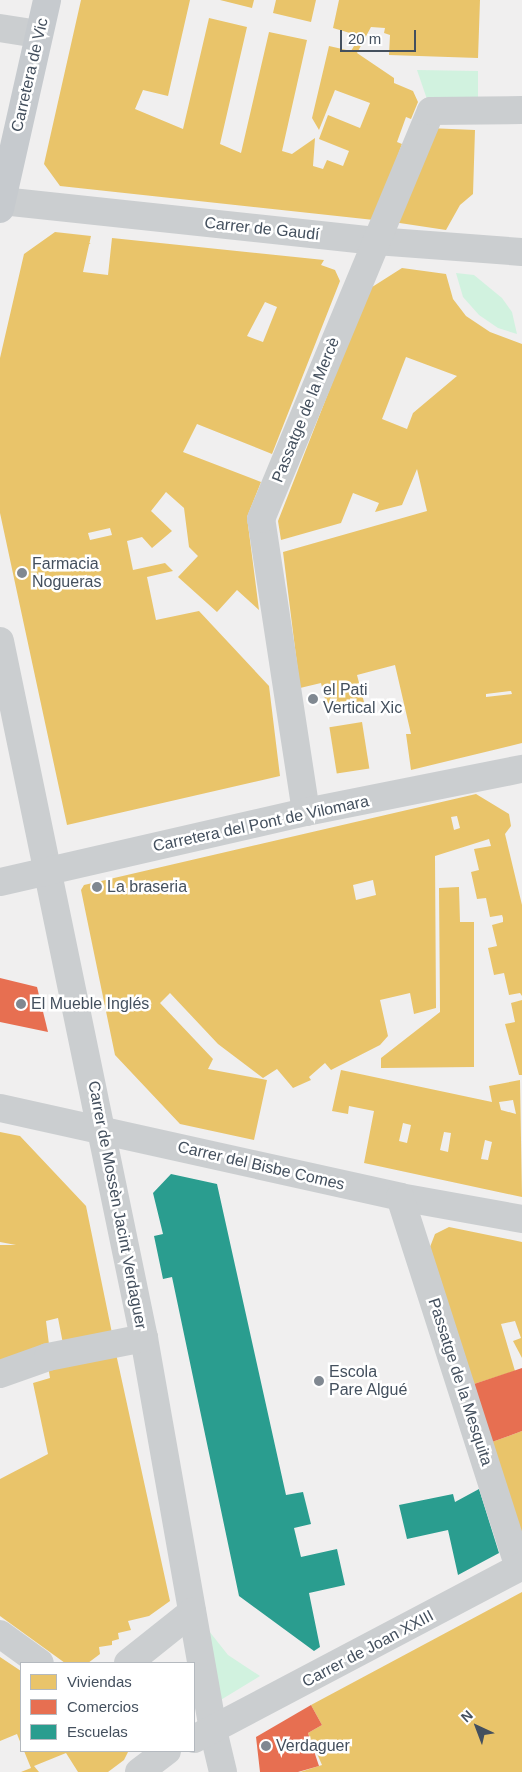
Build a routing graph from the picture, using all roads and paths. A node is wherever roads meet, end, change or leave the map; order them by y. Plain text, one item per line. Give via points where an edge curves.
1 (47, 0) edge
2 (0, 28) edge
3 (39, 34) junction
4 (522, 110) edge
5 (1, 205) edge
6 (376, 241) junction
7 (522, 252) edge
8 (0, 641) edge
9 (522, 769) edge
10 (306, 812) junction
11 (50, 871) junction
12 (0, 882) edge
13 (0, 1108) edge
14 (102, 1130) junction
15 (400, 1197) junction
16 (522, 1219) edge
17 (144, 1338) junction
18 (0, 1374) edge
19 (521, 1566) edge
20 (192, 1612) junction
21 (0, 1634) edge
22 (39, 1662) edge
23 (129, 1662) edge
24 (203, 1734) edge
25 (165, 1752) edge
26 (139, 1772) edge
27 (223, 1772) edge

1 - 3 main road, Carretera de Vic
2 - 3 street
3 - 5 main road, Carretera de Vic
4 - 6 street, Passatge de la Mercè via 431,111
5 - 6 street, Carrer de Gaudí
6 - 7 street, Carrer de Gaudí
6 - 10 street, Passatge de la Mercè via 262,519
8 - 11 street, Carrer de Mossèn Jacint Verdaguer
9 - 10 street, Carretera del Pont de Vilomara
10 - 11 street, Carretera del Pont de Vilomara
11 - 12 street, Carretera del Pont de Vilomara
11 - 14 street, Carrer de Mossèn Jacint Verdaguer
13 - 14 street, Carrer del Bisbe Comes
14 - 15 street, Carrer del Bisbe Comes
14 - 17 street, Carrer de Mossèn Jacint Verdaguer
15 - 16 street, Carrer del Bisbe Comes
15 - 19 street, Passatge de la Mesquita
17 - 18 street via 48,1356
17 - 20 street, Carrer de Mossèn Jacint Verdaguer
19 - 24 street, Carrer de Joan XXIII
20 - 23 street
20 - 24 street, Carrer de Mossèn Jacint Verdaguer
21 - 22 street
24 - 27 street, Carrer de Mossèn Jacint Verdaguer
25 - 26 street

